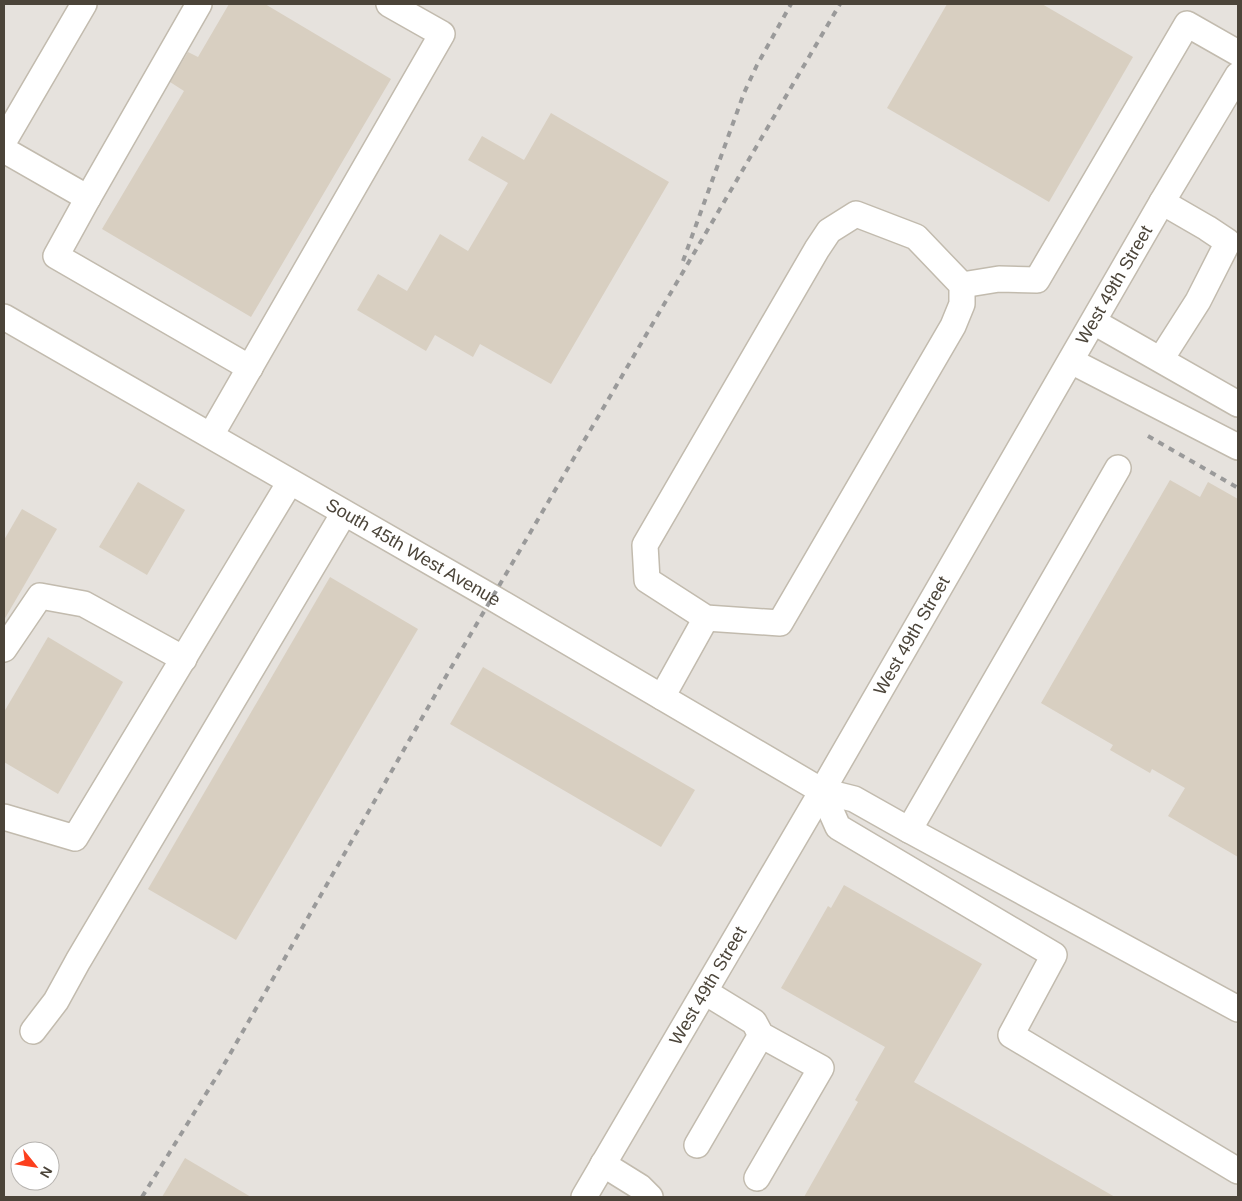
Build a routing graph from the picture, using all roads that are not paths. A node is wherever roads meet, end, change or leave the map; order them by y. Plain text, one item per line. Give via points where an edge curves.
1 (84, 4) edge
2 (199, 4) edge
3 (389, 4) edge
4 (1238, 53) edge
5 (1238, 74) edge
6 (4, 141) edge
7 (4, 150) edge
8 (88, 198) junction
9 (1162, 202) junction
10 (1233, 245) edge
11 (962, 285) junction
12 (4, 317) edge
13 (1094, 322) junction
14 (1160, 359) junction
15 (1071, 361) junction
16 (250, 368) junction
17 (1238, 404) edge
18 (211, 435) junction
19 (1238, 447) edge
20 (1118, 468) dead end
21 (290, 482) junction
22 (344, 513) junction
23 (706, 618) junction
24 (4, 649) edge
25 (184, 659) junction
26 (662, 697) junction
27 (822, 791) junction
28 (4, 817) edge
29 (909, 830) junction
30 (700, 999) junction
31 (1238, 1009) edge
32 (33, 1031) dead end
33 (761, 1035) junction
34 (698, 1145) dead end
35 (603, 1164) junction
36 (1238, 1172) edge
37 (757, 1178) dead end
38 (584, 1197) edge
39 (650, 1197) edge

1 - 6 street
2 - 8 street
3 - 16 street via 442,34
4 - 11 street via 1187,24 1037,280 999,279
5 - 9 street, West 49th Street
7 - 8 street
8 - 16 street via 56,256
9 - 10 street
9 - 13 street, West 49th Street
10 - 14 street
11 - 23 street via 962,304 953,326 780,623
11 - 23 street via 916,237 856,214 829,231 644,545 647,580
12 - 18 street, South 45th West Avenue
13 - 14 street
13 - 15 street, West 49th Street
14 - 17 street
15 - 19 street
15 - 27 street, West 49th Street
16 - 18 street
18 - 21 street, South 45th West Avenue
20 - 29 street
21 - 22 street, South 45th West Avenue
21 - 25 street
22 - 26 street, South 45th West Avenue
22 - 32 street via 56,1001
23 - 26 street
24 - 25 street via 40,596 84,604
25 - 28 street via 75,838
26 - 27 street, South 45th West Avenue
27 - 29 street, South 45th West Avenue via 854,799
27 - 30 street, West 49th Street
27 - 36 street via 838,827 1054,955 1011,1035
29 - 31 street, South 45th West Avenue
30 - 33 street via 745,1036
30 - 35 street, West 49th Street
33 - 34 street
33 - 37 street via 821,1068
35 - 38 street, West 49th Street
35 - 39 street

